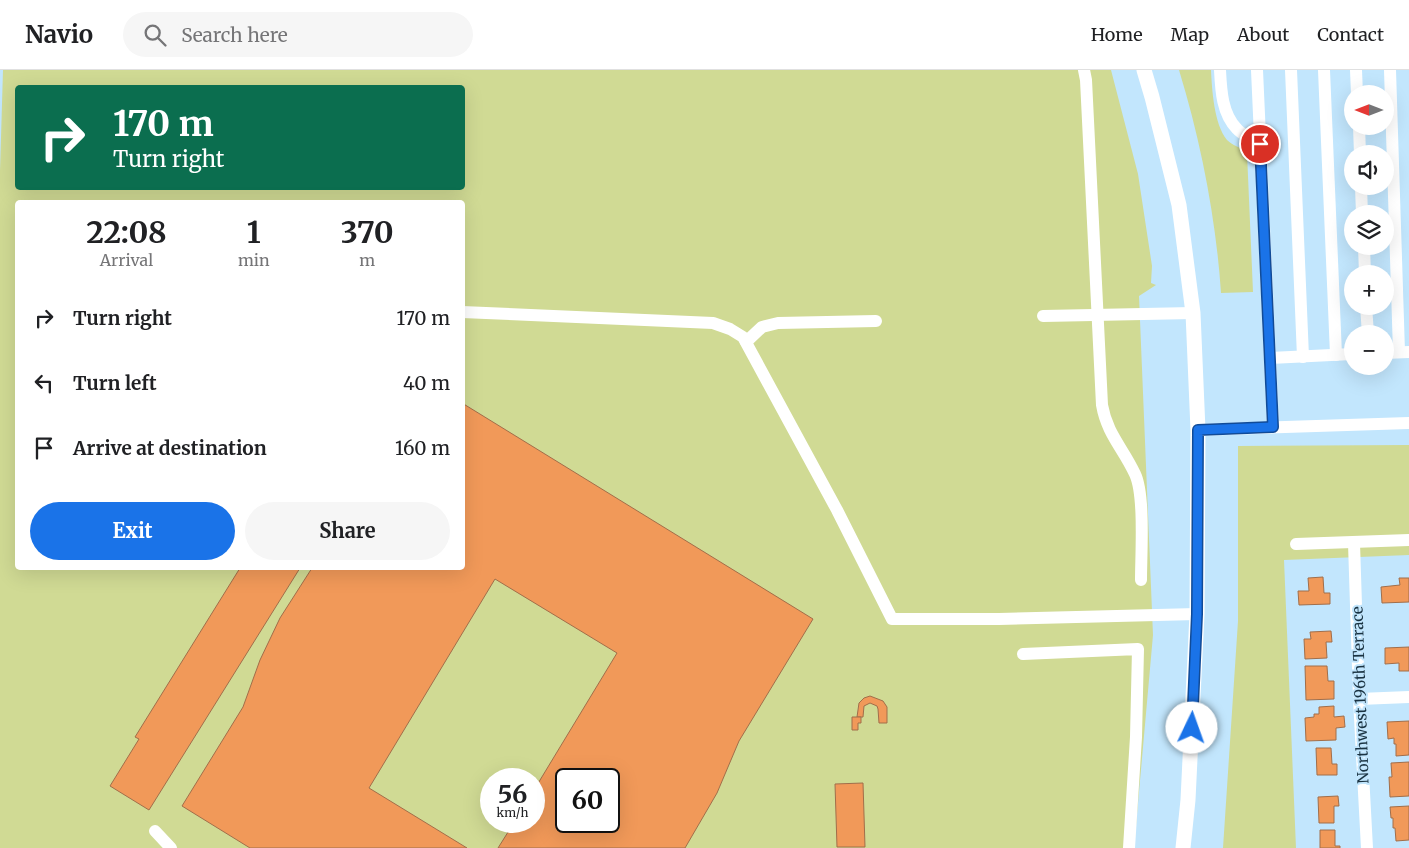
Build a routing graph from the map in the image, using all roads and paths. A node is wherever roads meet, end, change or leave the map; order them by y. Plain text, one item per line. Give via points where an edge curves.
1 (1084, 70) edge
2 (1144, 70) edge
3 (1220, 70) edge
4 (1257, 70) edge
5 (1291, 70) edge
6 (1324, 70) edge
7 (1356, 70) edge
8 (1390, 70) edge
9 (1357, 85) edge
10 (1260, 144) junction
11 (465, 312) edge
12 (1193, 313) junction
13 (1043, 316) dead end
14 (1097, 316) junction
15 (876, 321) dead end
16 (746, 342) junction
17 (1404, 352) edge
18 (1344, 354) edge
19 (1336, 355) junction
20 (1303, 357) junction
21 (1270, 358) junction
22 (1409, 423) edge
23 (1273, 427) junction
24 (1198, 430) junction
25 (1409, 540) edge
26 (1354, 543) junction
27 (1296, 544) dead end
28 (1141, 580) dead end
29 (1197, 614) junction
30 (1023, 654) dead end
31 (1409, 697) edge
32 (1359, 699) junction
33 (155, 831) dead end
34 (171, 848) edge
35 (1129, 848) edge
36 (1183, 848) edge
37 (1366, 848) edge

1 - 14 street
2 - 12 main road via 1179,206
3 - 10 street via 1221,91 1228,116 1237,130
4 - 10 street
5 - 20 street
6 - 19 street
7 - 9 street
8 - 17 street
10 - 21 street
11 - 16 street via 713,322 730,329
12 - 14 street
12 - 24 main road
13 - 14 street
14 - 28 street via 1104,416 1135,474 1139,496
15 - 16 street via 778,323 762,327
16 - 29 street via 892,619
18 - 19 street
19 - 20 street
20 - 21 street
21 - 23 street
22 - 23 street
23 - 24 street
24 - 29 main road
25 - 26 street
26 - 27 street
26 - 32 street, Northwest 196th Terrace
29 - 36 main road
30 - 35 street via 1138,650
31 - 32 street
32 - 37 street, Northwest 196th Terrace
33 - 34 street

